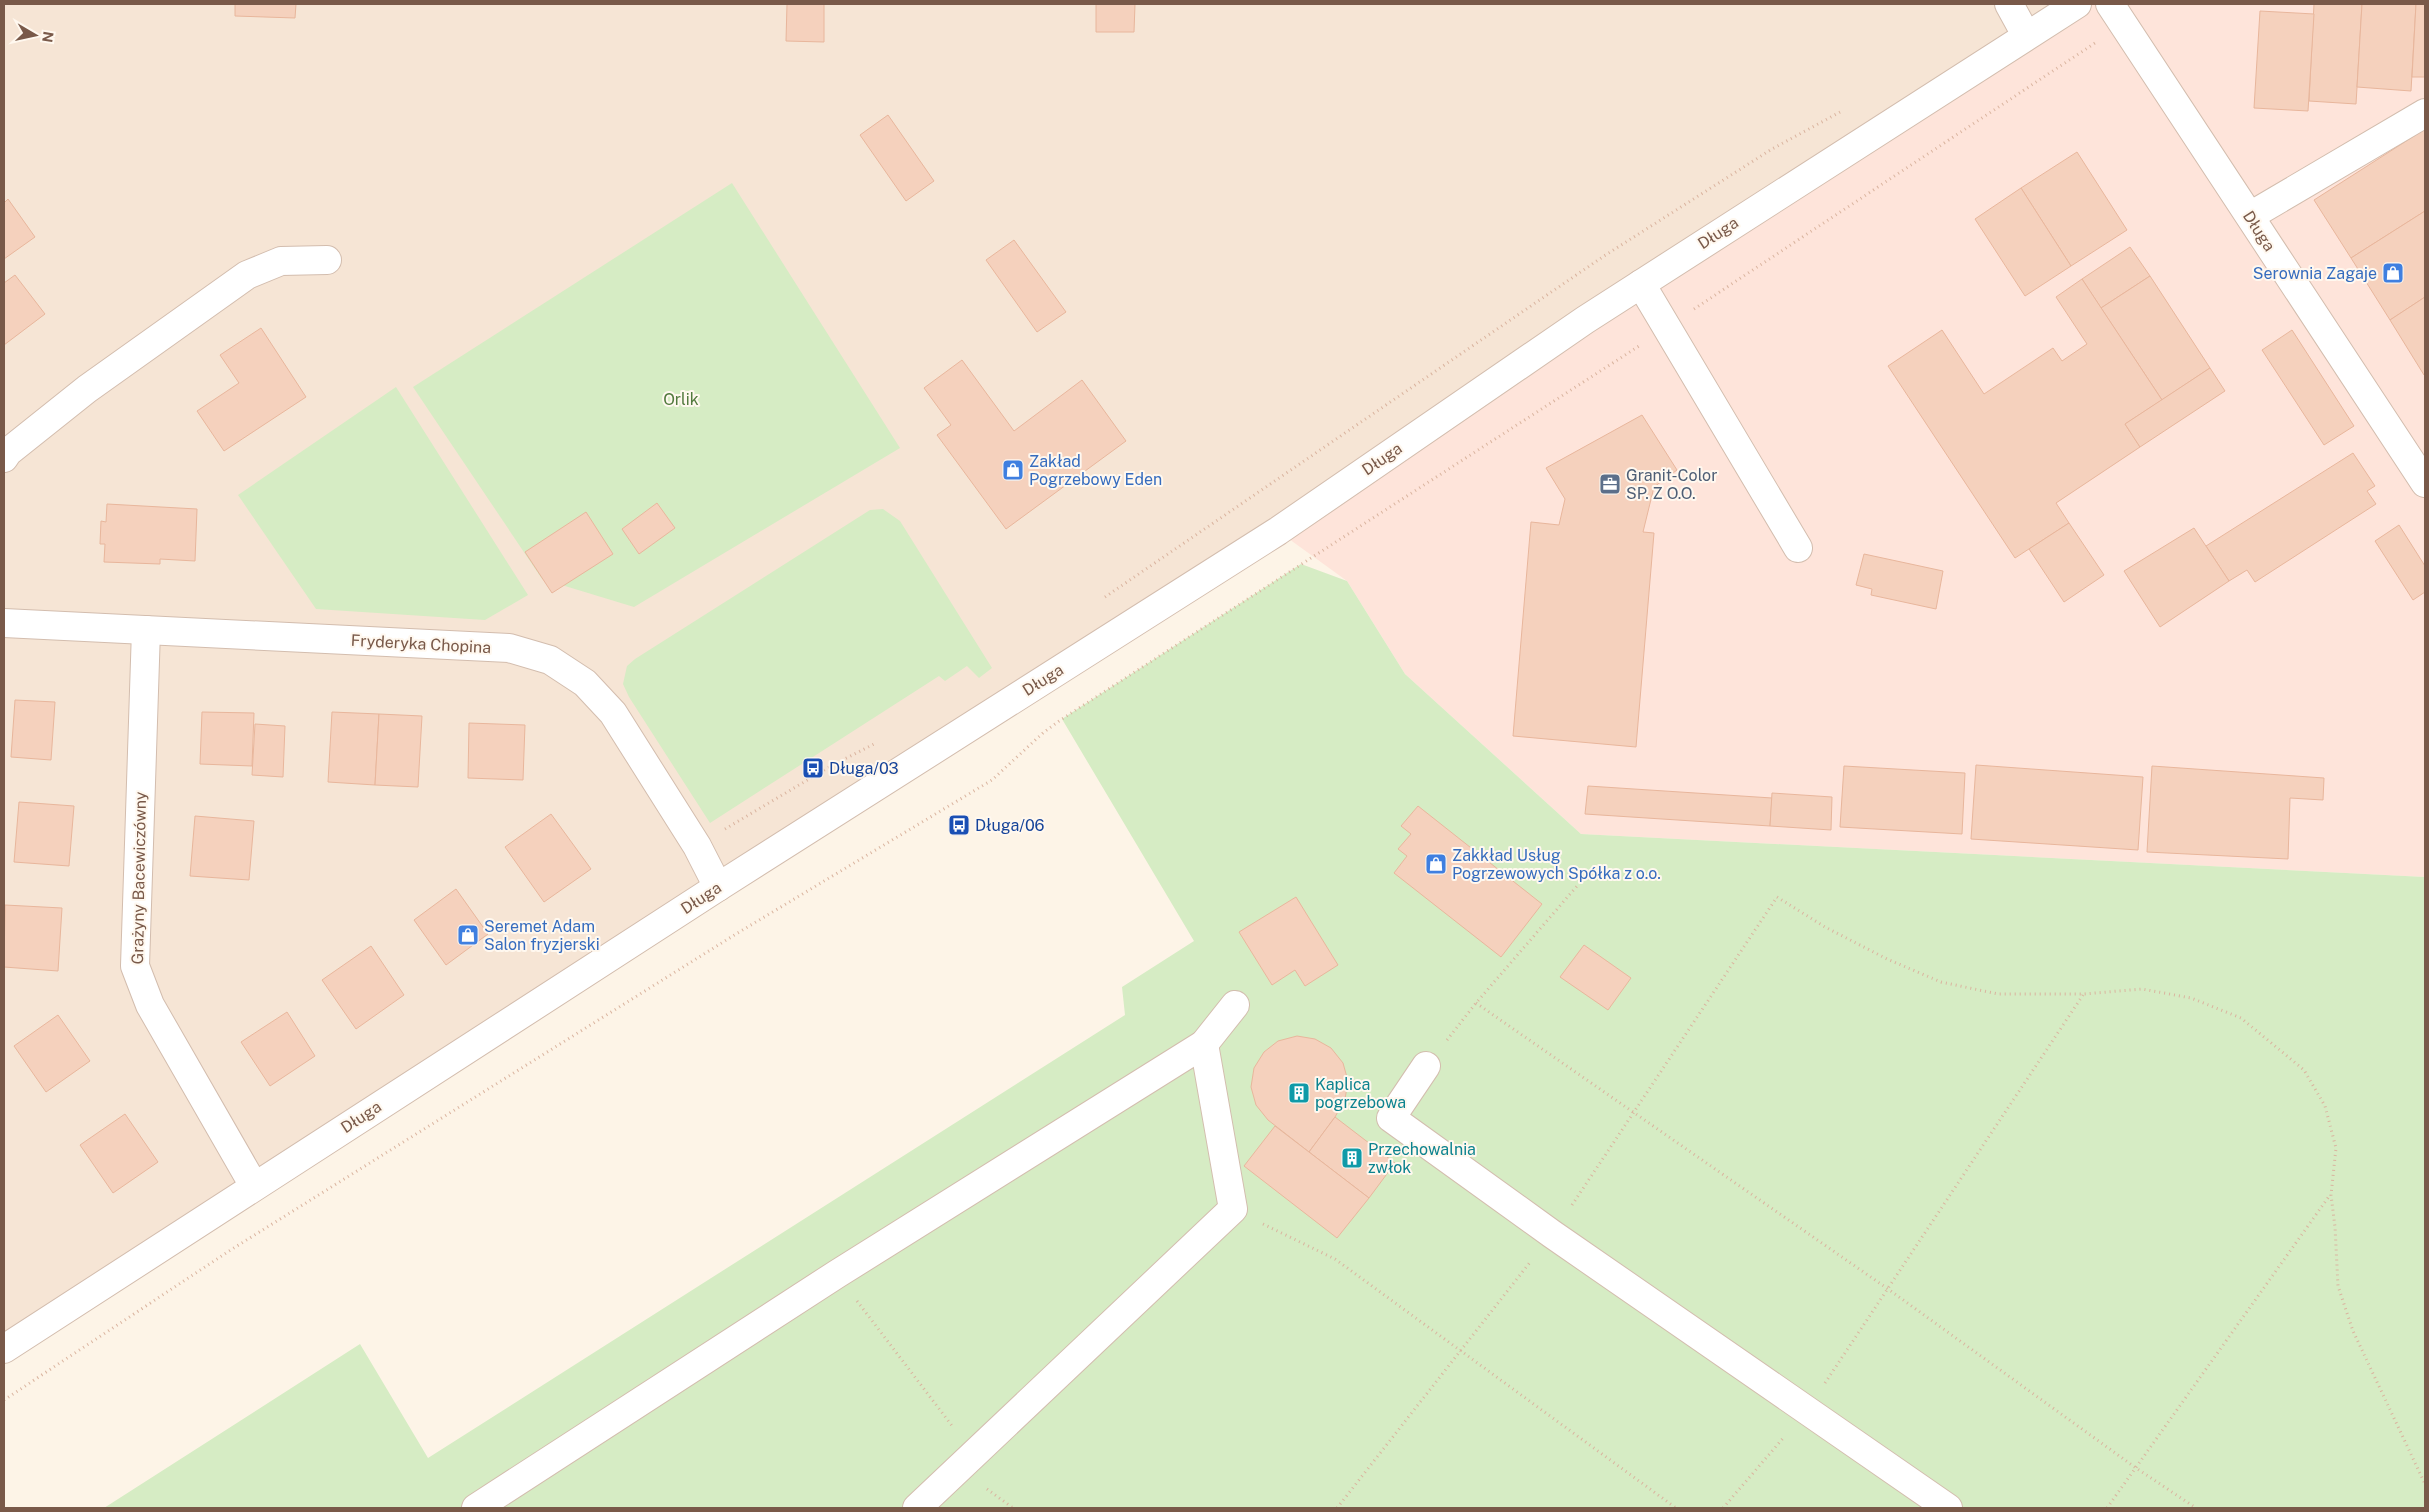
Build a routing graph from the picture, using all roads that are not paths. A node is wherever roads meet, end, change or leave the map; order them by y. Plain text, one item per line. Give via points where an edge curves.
1 (2009, 4) edge
2 (2077, 4) edge
3 (2116, 13) edge
4 (2026, 35) junction
5 (2425, 113) edge
6 (2250, 216) junction
7 (328, 260) dead end
8 (1641, 284) junction
9 (4, 458) edge
10 (2425, 482) edge
11 (1798, 548) dead end
12 (4, 623) edge
13 (146, 630) junction
14 (718, 887) junction
15 (1235, 1005) dead end
16 (1204, 1044) junction
17 (1426, 1066) road end
18 (254, 1186) junction
19 (4, 1349) edge
20 (476, 1508) edge
21 (917, 1508) edge
22 (1948, 1508) edge

1 - 4 street
2 - 4 street, Długa
3 - 6 street, Długa
4 - 8 street, Długa
5 - 6 street
6 - 10 street, Długa
7 - 9 street via 281,261 247,275 87,389
8 - 11 street
8 - 14 street, Długa via 1278,531
12 - 13 street, Fryderyka Chopina
13 - 14 street, Fryderyka Chopina via 509,648 550,660 585,683 614,713 697,846
13 - 18 street, Grażyny Bacewiczówny via 135,966 150,1005
14 - 18 street, Długa
15 - 16 street
16 - 20 street via 837,1274
16 - 21 street via 1233,1209
17 - 22 street via 1391,1118 1552,1234
18 - 19 street, Długa

